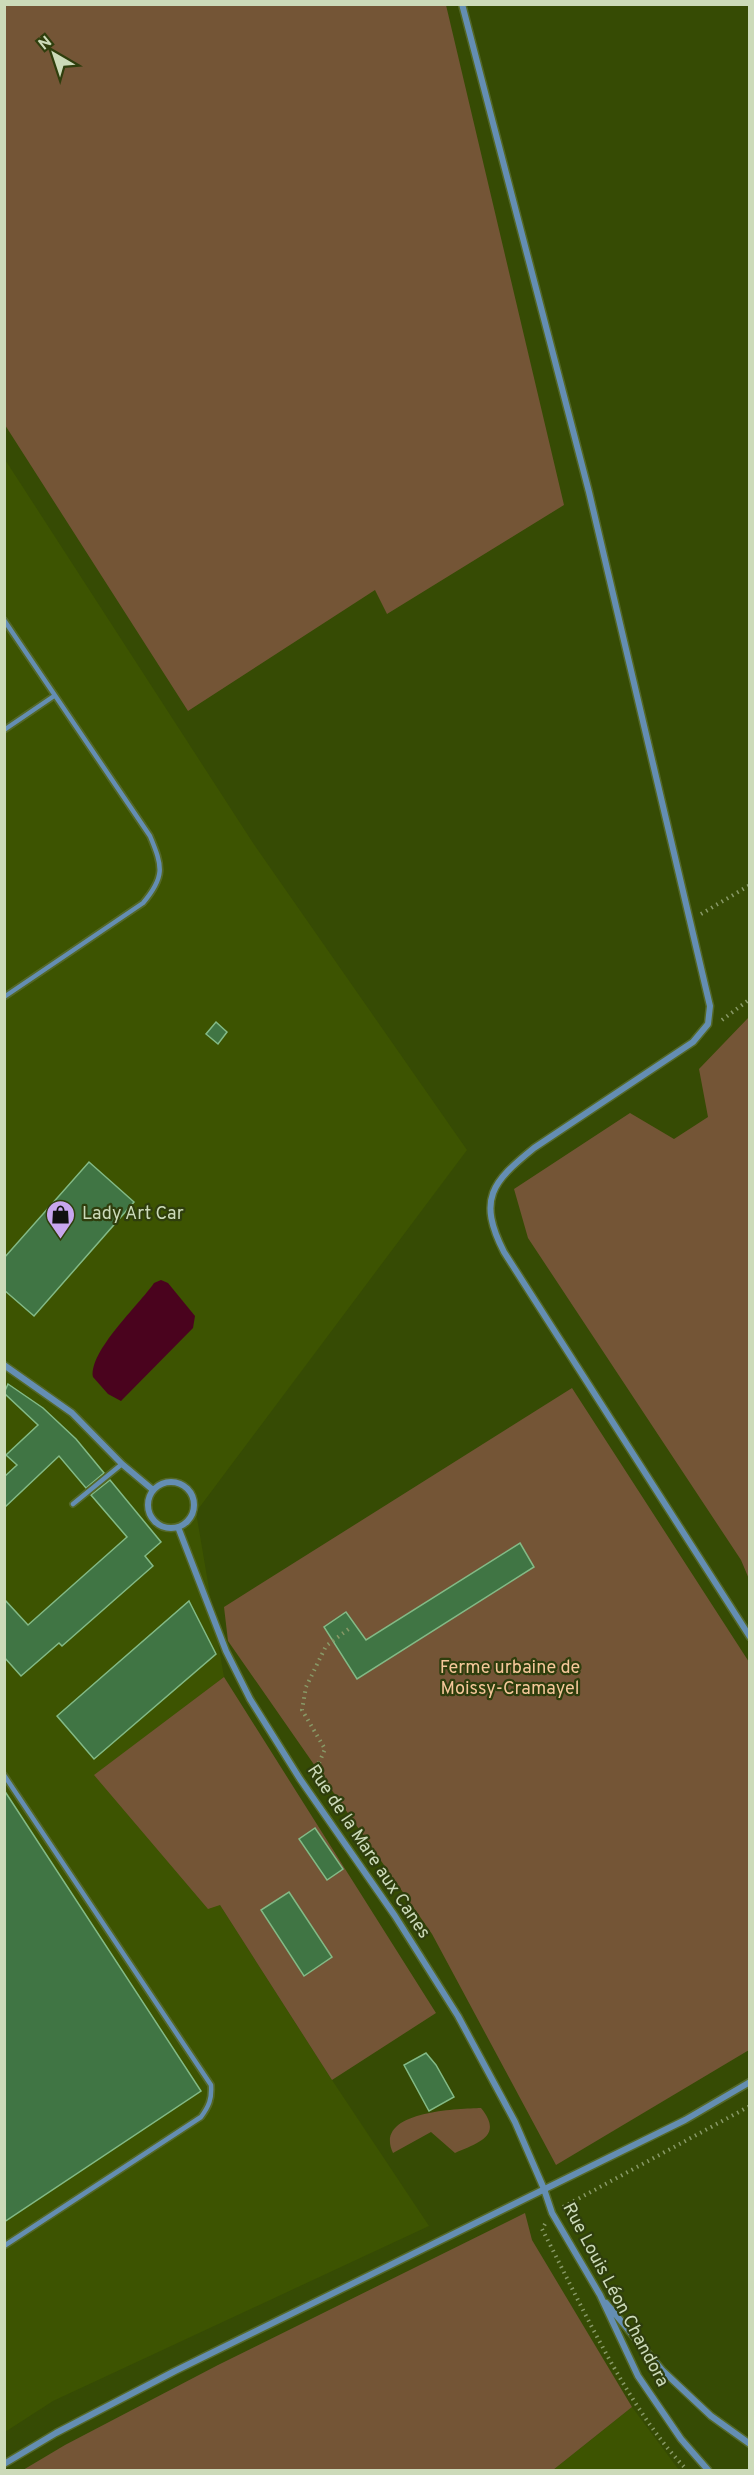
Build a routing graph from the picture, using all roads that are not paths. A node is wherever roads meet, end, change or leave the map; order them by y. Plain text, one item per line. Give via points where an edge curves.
1 (462, 4) edge
2 (4, 620) edge
3 (54, 696) junction
4 (4, 730) edge
5 (4, 997) edge
6 (4, 1365) edge
7 (122, 1464) junction
8 (153, 1490) junction
9 (73, 1504) dead end
10 (178, 1527) junction
11 (750, 1637) edge
12 (4, 1775) edge
13 (750, 2082) edge
14 (544, 2189) junction
15 (4, 2246) edge
16 (600, 2295) junction
17 (750, 2444) edge
18 (4, 2464) edge
19 (708, 2470) edge

1 - 11 street via 589,492 710,1006 708,1024 693,1042 511,1167 495,1186 489,1206 492,1228
2 - 3 lane
3 - 4 lane
3 - 5 lane via 150,836 162,873 143,903
6 - 7 street via 72,1413
7 - 8 street
7 - 9 lane
8 - 10 street via 148,1509 154,1520 165,1527
8 - 10 street via 174,1482 187,1489 194,1501 192,1514
10 - 14 street, Rue de la Mare aux Canes via 226,1651 250,1699 458,2016 515,2122
12 - 15 lane via 211,2085 212,2094 201,2117
13 - 14 street via 685,2120
14 - 16 street, Rue Louis Léon Chandora via 552,2213
14 - 18 street via 175,2370
16 - 17 street via 662,2370 711,2416
16 - 19 street, Rue Louis Léon Chandora via 638,2376 681,2439

